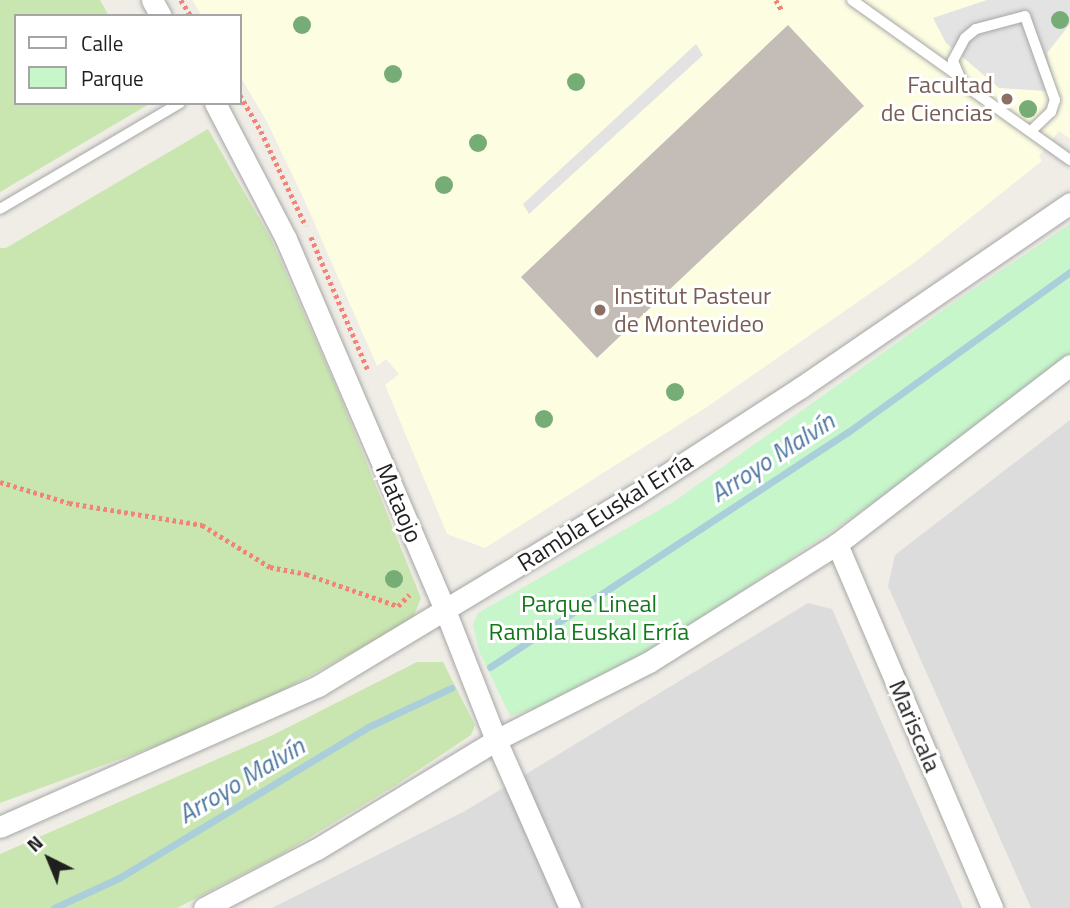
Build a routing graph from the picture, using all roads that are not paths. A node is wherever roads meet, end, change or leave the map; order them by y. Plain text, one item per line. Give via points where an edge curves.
1 (852, 0) edge
2 (957, 75) junction
3 (177, 105) edge
4 (216, 105) edge
5 (1031, 131) junction
6 (1070, 160) edge
7 (1070, 203) edge
8 (0, 209) edge
9 (1070, 365) edge
10 (837, 544) junction
11 (446, 610) junction
12 (496, 740) junction
13 (0, 827) edge
14 (204, 908) edge
15 (570, 908) edge
16 (992, 908) edge

1 - 2 lane
2 - 5 lane via 963,85
2 - 5 lane via 953,61 965,38 976,29 1025,16 1055,100 1051,112
3 - 8 lane
4 - 11 street, Mataojo via 286,239
5 - 6 lane
7 - 11 street, Rambla Euskal Erría via 800,388
9 - 10 street
10 - 12 street via 649,662
10 - 16 street, Mariscala
11 - 12 street, Mataojo
11 - 13 street, Rambla Euskal Erría via 318,686
12 - 14 street via 317,849
12 - 15 street, Mataojo

